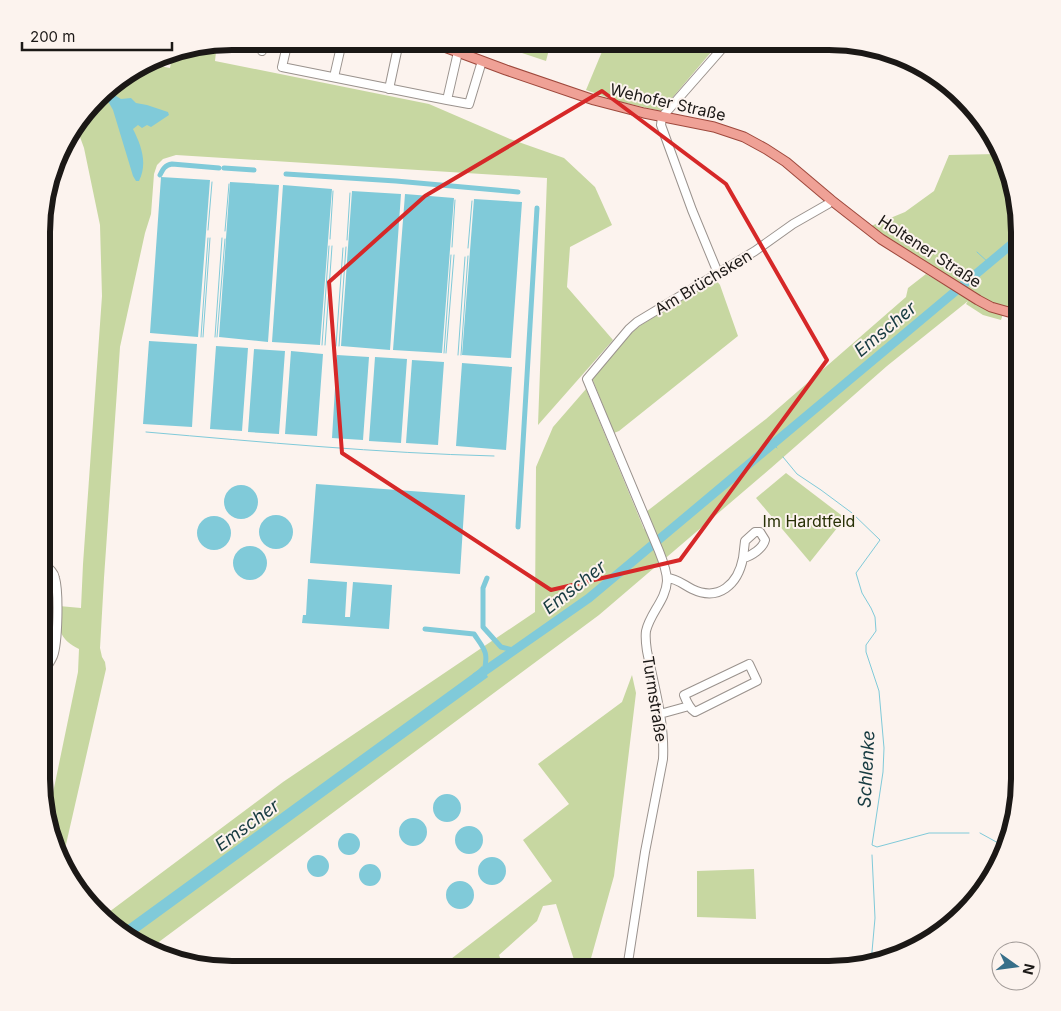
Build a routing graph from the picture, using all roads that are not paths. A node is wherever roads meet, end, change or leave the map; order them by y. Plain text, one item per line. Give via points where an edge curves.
1 (286, 50) edge
2 (340, 50) edge
3 (397, 50) edge
4 (453, 50) edge
5 (720, 50) edge
6 (458, 52) junction
7 (483, 61) junction
8 (334, 78) junction
9 (389, 89) junction
10 (447, 100) junction
11 (662, 116) junction
12 (831, 200) junction
13 (718, 273) junction
14 (1011, 313) edge
15 (743, 558) dead end
16 (50, 570) edge
17 (667, 578) junction
18 (50, 661) edge
19 (688, 706) junction
20 (660, 714) junction
21 (628, 961) edge

1 - 8 street via 282,67
2 - 8 street
3 - 9 street
4 - 6 main road, Wehofer Straße
5 - 11 street
6 - 7 main road, Wehofer Straße
6 - 10 street
7 - 10 street via 469,104
7 - 11 main road, Wehofer Straße via 594,100
8 - 9 street
9 - 10 street
11 - 12 main road, Wehofer Straße via 714,127 755,142 792,167
11 - 13 street via 661,125
12 - 13 street, Am Brüchsken
12 - 14 main road, Holtener Straße via 881,239 968,294
13 - 17 street, Am Brüchsken via 637,322 587,379 659,551
15 - 17 street via 732,583 716,593 692,590
16 - 18 street via 55,577 57,593 57,635
17 - 20 street, Turmstraße via 663,596 646,632
19 - 19 street via 684,695 749,664 757,681 695,712
19 - 20 street
20 - 21 street, Turmstraße via 663,759

